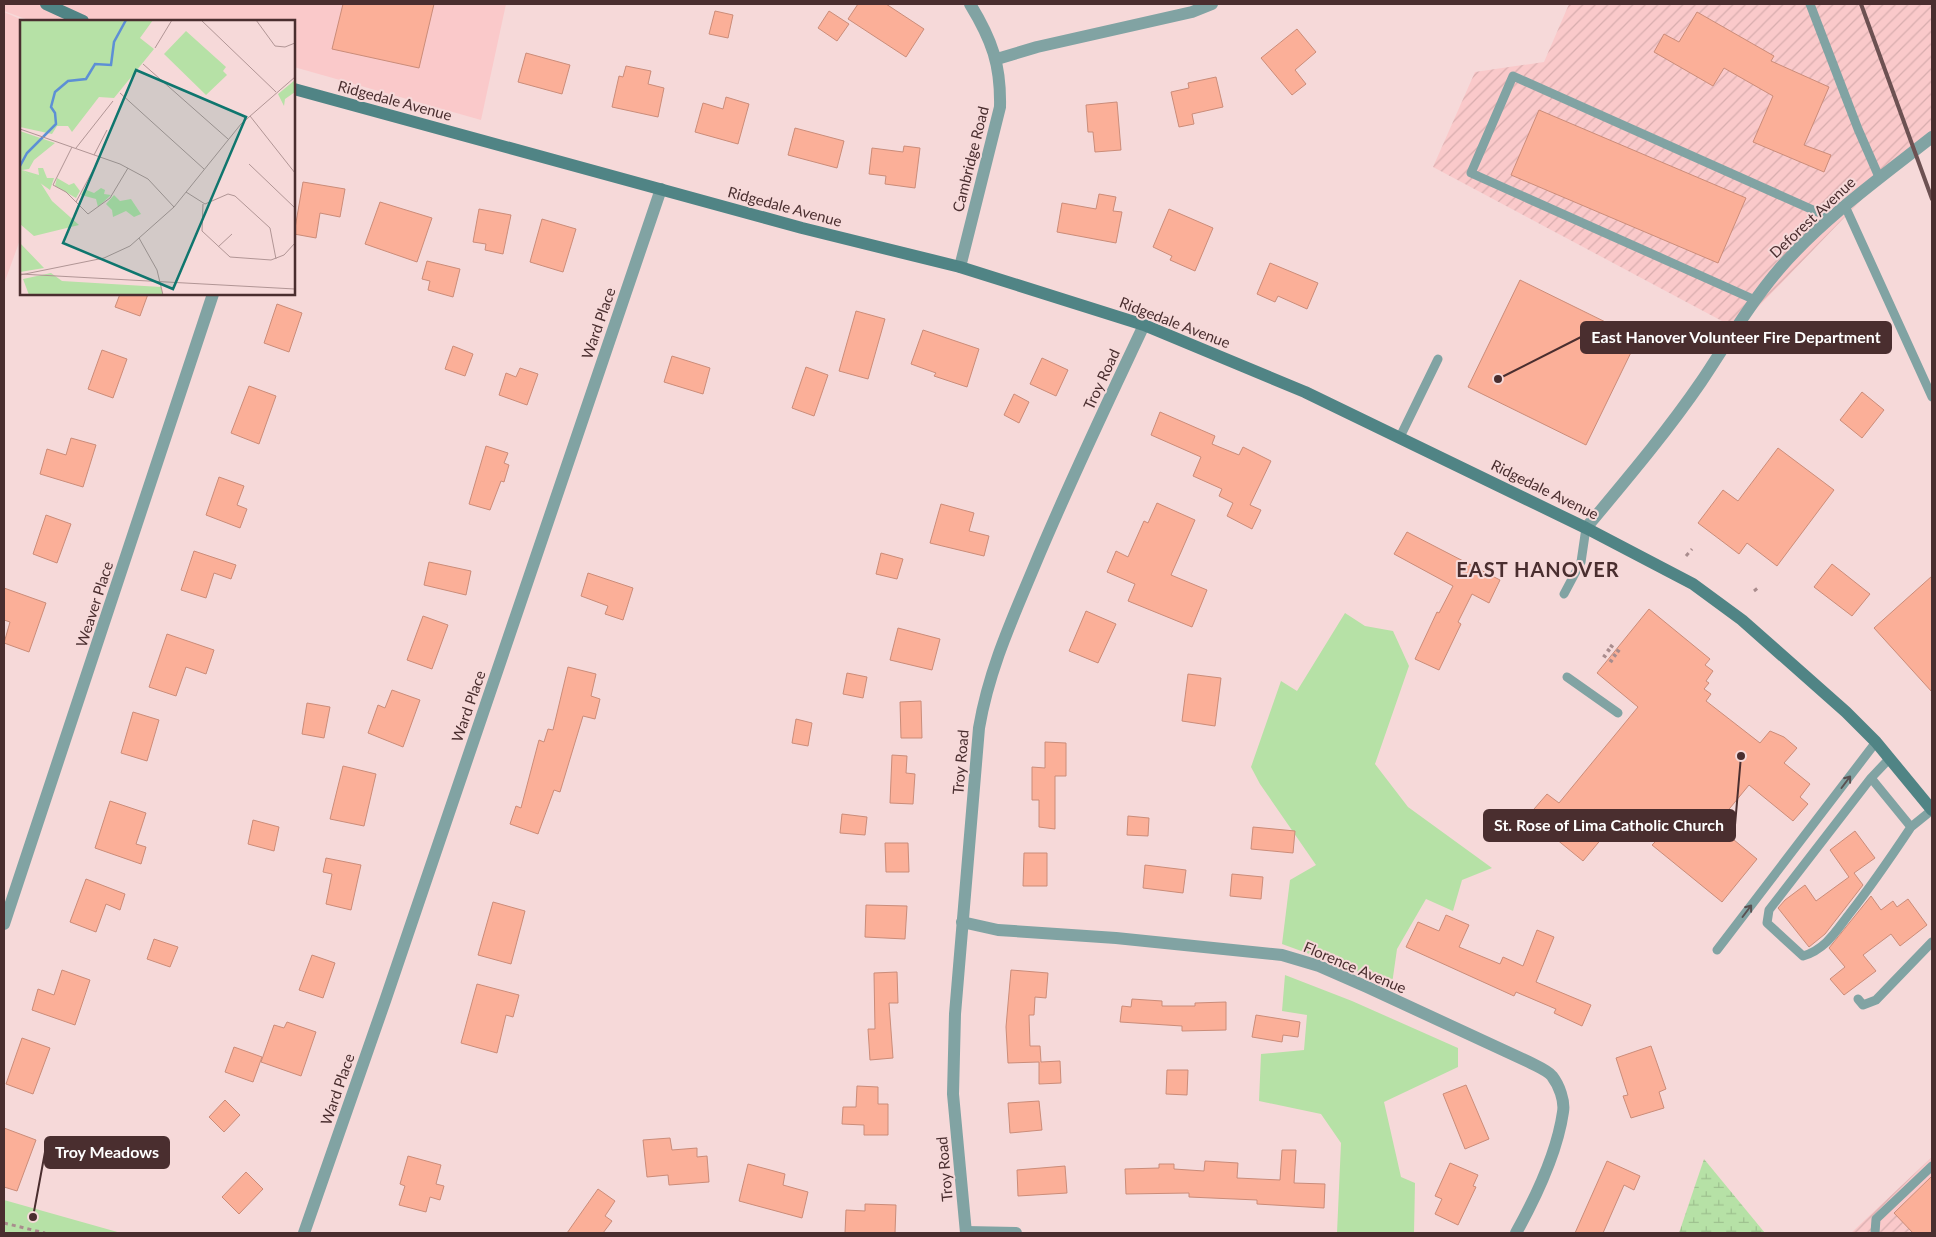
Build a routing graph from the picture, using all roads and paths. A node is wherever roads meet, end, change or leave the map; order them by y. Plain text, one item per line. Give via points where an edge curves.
1 (46, 4) edge
2 (970, 4) edge
3 (1212, 4) edge
4 (1810, 4) edge
5 (81, 20) edge
6 (997, 60) junction
7 (295, 89) edge
8 (1932, 137) edge
9 (1879, 177) junction
10 (661, 189) junction
11 (1845, 206) junction
12 (1831, 218) junction
13 (960, 267) junction
14 (213, 295) edge
15 (1755, 300) junction
16 (1144, 325) junction
17 (1438, 359) dead end
18 (1932, 397) edge
19 (1400, 436) junction
20 (1586, 528) junction
21 (1692, 550) dead end
22 (1686, 556) dead end
23 (1759, 587) dead end
24 (1754, 591) dead end
25 (1564, 594) dead end
26 (1610, 645) dead end
27 (1607, 649) dead end
28 (1621, 653) dead end
29 (1603, 655) dead end
30 (1618, 658) dead end
31 (1614, 663) dead end
32 (1567, 678) dead end
33 (1618, 713) dead end
34 (1876, 742) junction
35 (1890, 758) junction
36 (1871, 778) junction
37 (1932, 810) edge
38 (1911, 827) junction
39 (962, 922) junction
40 (4, 924) edge
41 (1932, 942) edge
42 (1717, 950) dead end
43 (1858, 999) dead end
44 (1932, 1166) edge
45 (4, 1223) edge
46 (45, 1233) edge
47 (304, 1233) edge
48 (966, 1233) edge
49 (1016, 1233) edge
50 (1516, 1233) edge
51 (1875, 1233) edge

1 - 5 main road
2 - 6 street, Cambridge Road via 992,43
3 - 6 street via 1192,12 1047,44
4 - 9 lane
6 - 13 street, Cambridge Road via 1001,81 1000,107
7 - 10 main road, Ridgedale Avenue
8 - 9 street, Deforest Avenue
9 - 11 street, Deforest Avenue
10 - 13 main road, Ridgedale Avenue
10 - 47 street, Ward Place
11 - 12 street, Deforest Avenue
11 - 18 lane
12 - 15 street, Deforest Avenue via 1781,267
12 - 15 lane via 1513,76 1471,173
13 - 16 main road, Ridgedale Avenue
14 - 40 street, Weaver Place
15 - 20 street, Deforest Avenue via 1700,383
16 - 19 main road, Ridgedale Avenue via 1296,388
16 - 39 street, Troy Road via 1066,490 986,690 979,728
17 - 19 lane
19 - 20 main road, Ridgedale Avenue
20 - 25 lane via 1581,562
20 - 34 main road, Ridgedale Avenue via 1693,584 1742,620 1815,683
21 - 22 path
23 - 24 path
26 - 28 path
27 - 30 path
29 - 31 path
32 - 33 lane
34 - 35 main road, Ridgedale Avenue
42 -> 34 lane
35 - 36 lane
35 - 37 main road, Ridgedale Avenue
36 - 38 lane
36 - 38 lane via 1769,910 1766,923 1803,956 1816,952 1834,936 1872,886
37 - 38 lane
39 - 48 street, Troy Road via 953,1094
39 - 50 street, Florence Avenue via 998,930 1282,955 1359,983 1529,1062 1551,1075 1562,1098 1564,1111 1549,1161
41 - 43 lane via 1876,1000 1863,1005
44 - 51 lane via 1876,1220
45 - 46 path
48 - 49 street

